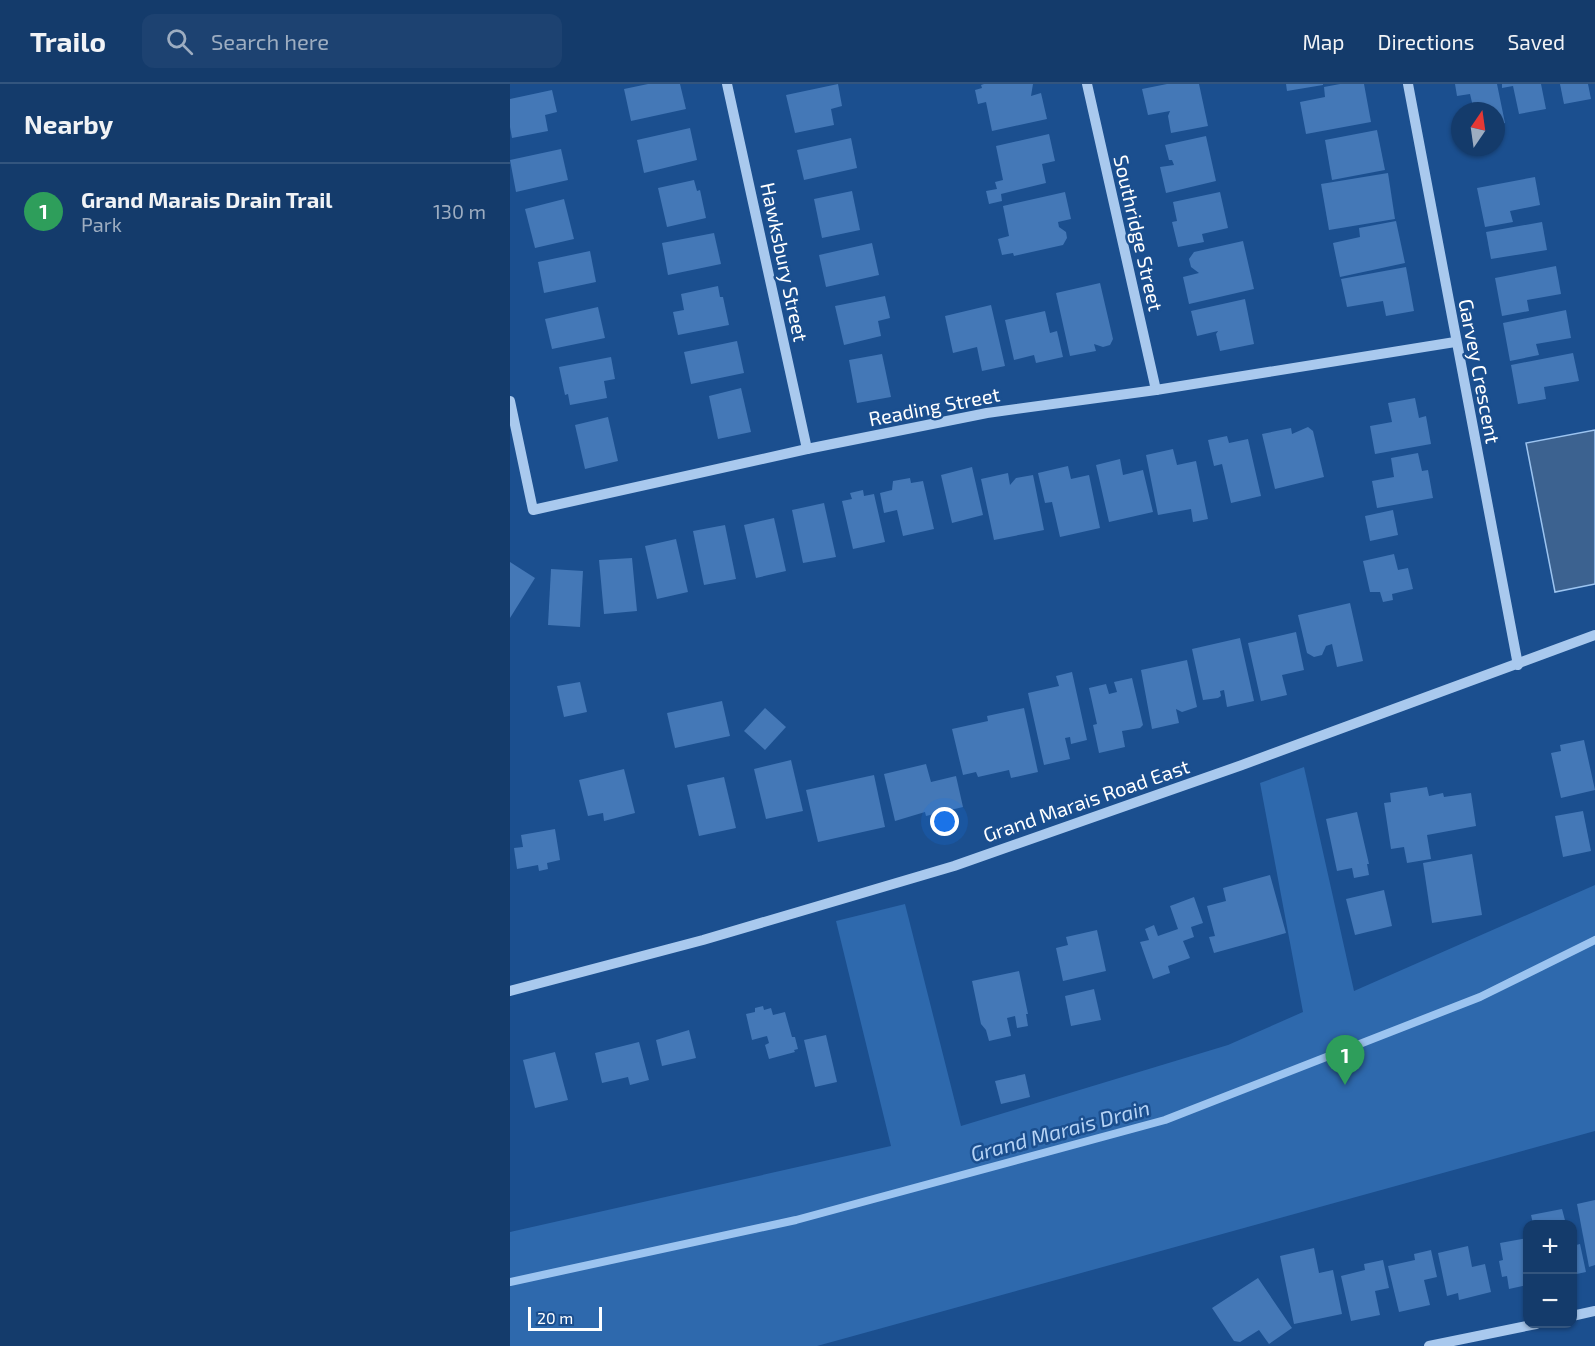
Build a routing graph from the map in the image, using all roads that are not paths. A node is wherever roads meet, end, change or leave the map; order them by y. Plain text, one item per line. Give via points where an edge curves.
1 (727, 84) edge
2 (1087, 84) edge
3 (1408, 84) edge
4 (1455, 342) junction
5 (1156, 390) junction
6 (510, 401) edge
7 (807, 448) junction
8 (1595, 635) edge
9 (1518, 665) junction
10 (510, 991) edge
11 (1595, 1311) edge
12 (1577, 1315) edge
13 (1523, 1326) edge
14 (1429, 1346) edge

1 - 7 street, Hawksbury Street
2 - 5 street, Southridge Street
3 - 4 street, Garvey Crescent
4 - 5 street, Reading Street
4 - 9 street, Garvey Crescent
5 - 7 street, Reading Street via 987,413
6 - 7 street, Reading Street via 533,510
8 - 9 street, Grand Marais Road East
9 - 10 street, Grand Marais Road East via 954,866 703,940
11 - 12 street
13 - 14 street

